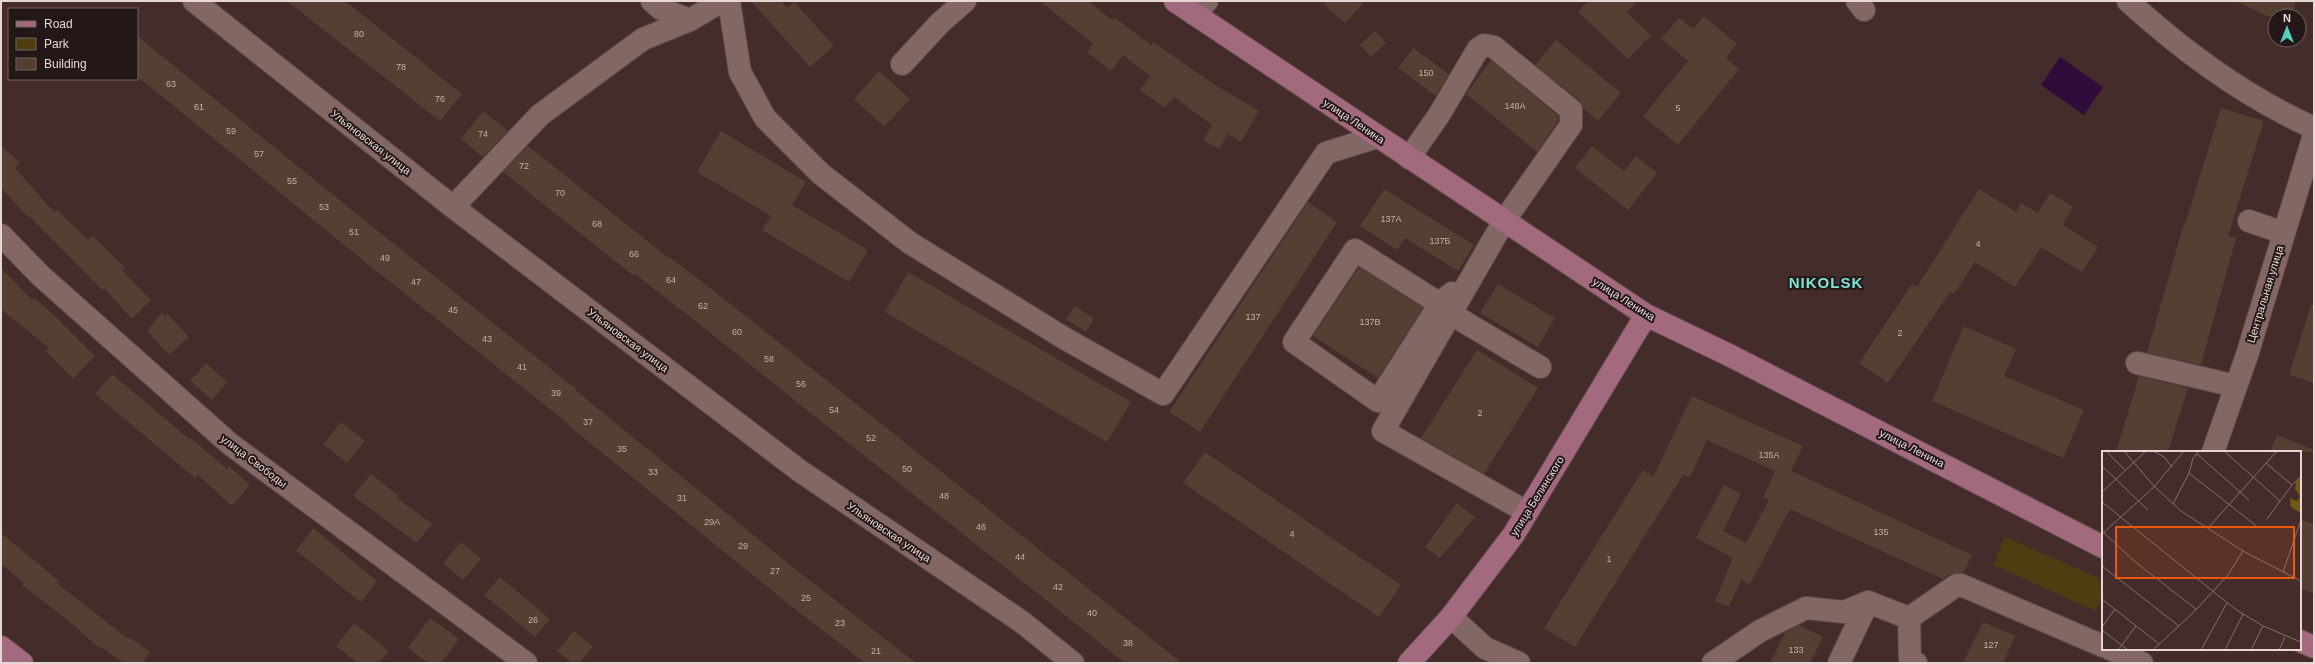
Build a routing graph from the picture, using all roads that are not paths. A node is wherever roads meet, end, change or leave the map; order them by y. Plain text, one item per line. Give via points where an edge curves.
1 (194, 1) edge
2 (652, 1) edge
3 (722, 1) edge
4 (729, 1) edge
5 (965, 1) edge
6 (1175, 1) edge
7 (2128, 1) edge
8 (1200, 8) edge
9 (690, 20) junction
10 (902, 64) dead end
11 (2314, 128) edge
12 (2314, 135) edge
13 (1377, 137) junction
14 (1408, 158) junction
15 (454, 207) junction
16 (1504, 221) junction
17 (2250, 222) dead end
18 (2284, 233) junction
19 (1, 235) edge
20 (1446, 309) junction
21 (1646, 315) junction
22 (2137, 363) dead end
23 (1540, 367) dead end
24 (2236, 386) junction
25 (2213, 451) edge
26 (1527, 512) junction
27 (2102, 546) edge
28 (1868, 602) junction
29 (1451, 617) junction
30 (1909, 618) junction
31 (2301, 641) edge
32 (2102, 646) edge
33 (1, 647) edge
34 (2314, 647) edge
35 (2113, 650) edge
36 (2141, 658) edge
37 (22, 663) edge
38 (526, 663) edge
39 (1073, 663) edge
40 (1409, 663) edge
41 (1518, 663) edge
42 (1713, 663) edge
43 (1840, 663) edge
44 (1916, 663) edge

1 - 15 street, Ульяновская улица
2 - 9 street via 661,9
3 - 9 street
4 - 13 street via 740,72 765,118 821,174 910,242 1064,338 1163,394 1326,153
5 - 10 street via 940,23
6 - 8 main road, улица Ленина
7 - 11 street via 2210,69 2278,112
8 - 13 main road, улица Ленина
9 - 15 street via 643,39 540,115
12 - 18 street, Центральная улица
13 - 14 main road, улица Ленина
14 - 16 main road, улица Ленина
14 - 16 street via 1439,115 1478,48 1491,45 1566,105 1571,110 1572,117 1571,125
15 - 39 street, Ульяновская улица via 800,471 1022,622
16 - 20 street via 1471,280
16 - 21 main road, улица Ленина
17 - 18 street
18 - 24 street, Центральная улица
19 - 38 street, улица Свободы via 41,276 230,444
20 - 20 street via 1378,401 1294,342 1355,250
20 - 23 street
20 - 26 street via 1383,431
21 - 26 main road, улица Белинского
21 - 27 main road, улица Ленина
22 - 24 street
24 - 25 street, Центральная улица
26 - 29 main road, улица Белинского via 1514,534
28 - 30 street
28 - 42 street via 1844,612 1806,608 1760,631
28 - 43 street
29 - 40 main road, улица Белинского
29 - 41 street via 1485,648
30 - 32 street via 1961,585
30 - 44 street via 1910,660
31 - 34 main road
33 - 37 main road
35 - 36 street

